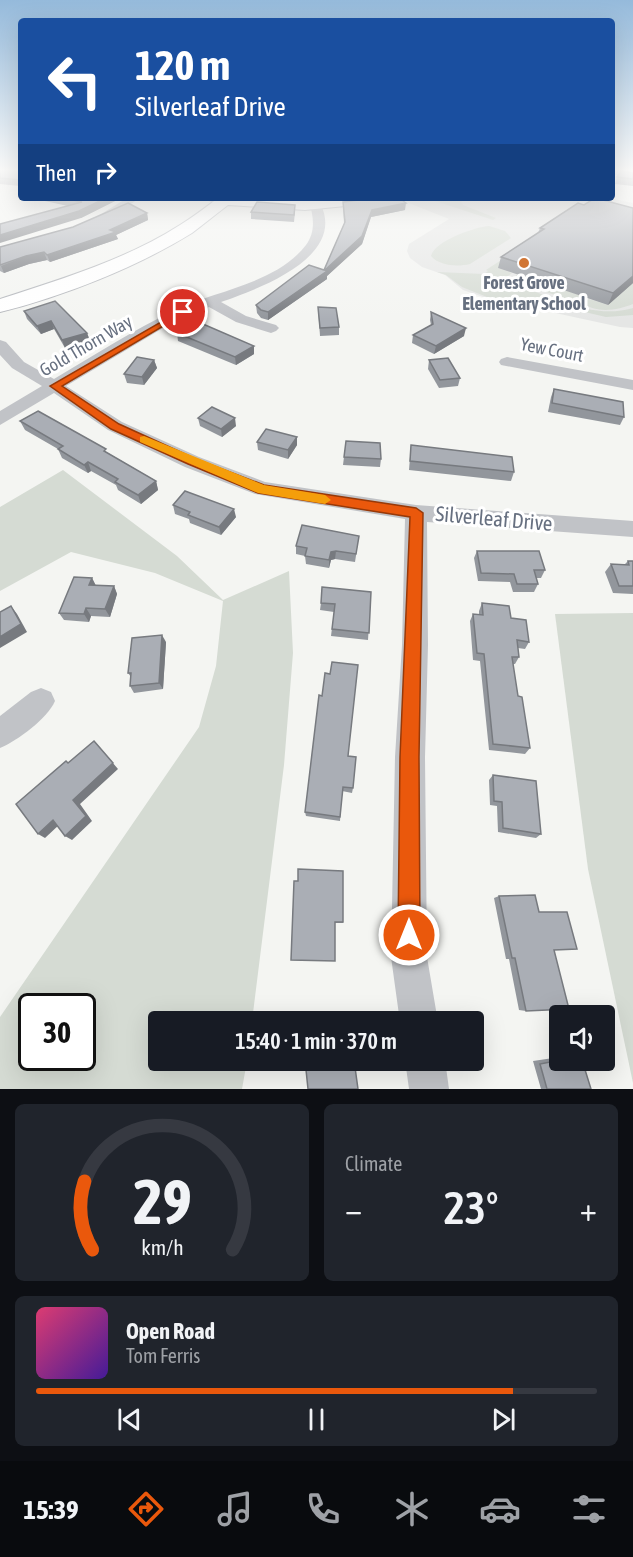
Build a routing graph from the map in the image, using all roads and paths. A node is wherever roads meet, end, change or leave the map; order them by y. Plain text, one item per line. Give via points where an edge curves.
1 (195, 220) edge
2 (319, 220) edge
3 (209, 301) junction
4 (0, 306) edge
5 (271, 328) dead end
6 (0, 345) edge
7 (507, 362) dead end
8 (633, 385) edge
9 (55, 386) junction
10 (0, 418) edge
11 (416, 513) junction
12 (633, 529) edge
13 (41, 701) dead end
14 (0, 734) edge
15 (417, 1011) edge
16 (427, 1071) edge
17 (429, 1089) edge

1 - 4 street via 186,229 134,257
2 - 3 street, Gold Thorn Way via 318,233 297,260 270,276
3 - 5 street via 241,319
3 - 9 street, Gold Thorn Way
6 - 9 street, Silverleaf Drive via 18,365
7 - 8 street, Yew Court
9 - 10 street, Gold Thorn Way
9 - 11 street, Silverleaf Drive via 115,426 262,489
11 - 12 street, Silverleaf Drive
11 - 15 street via 409,957
13 - 14 street
16 - 17 street

